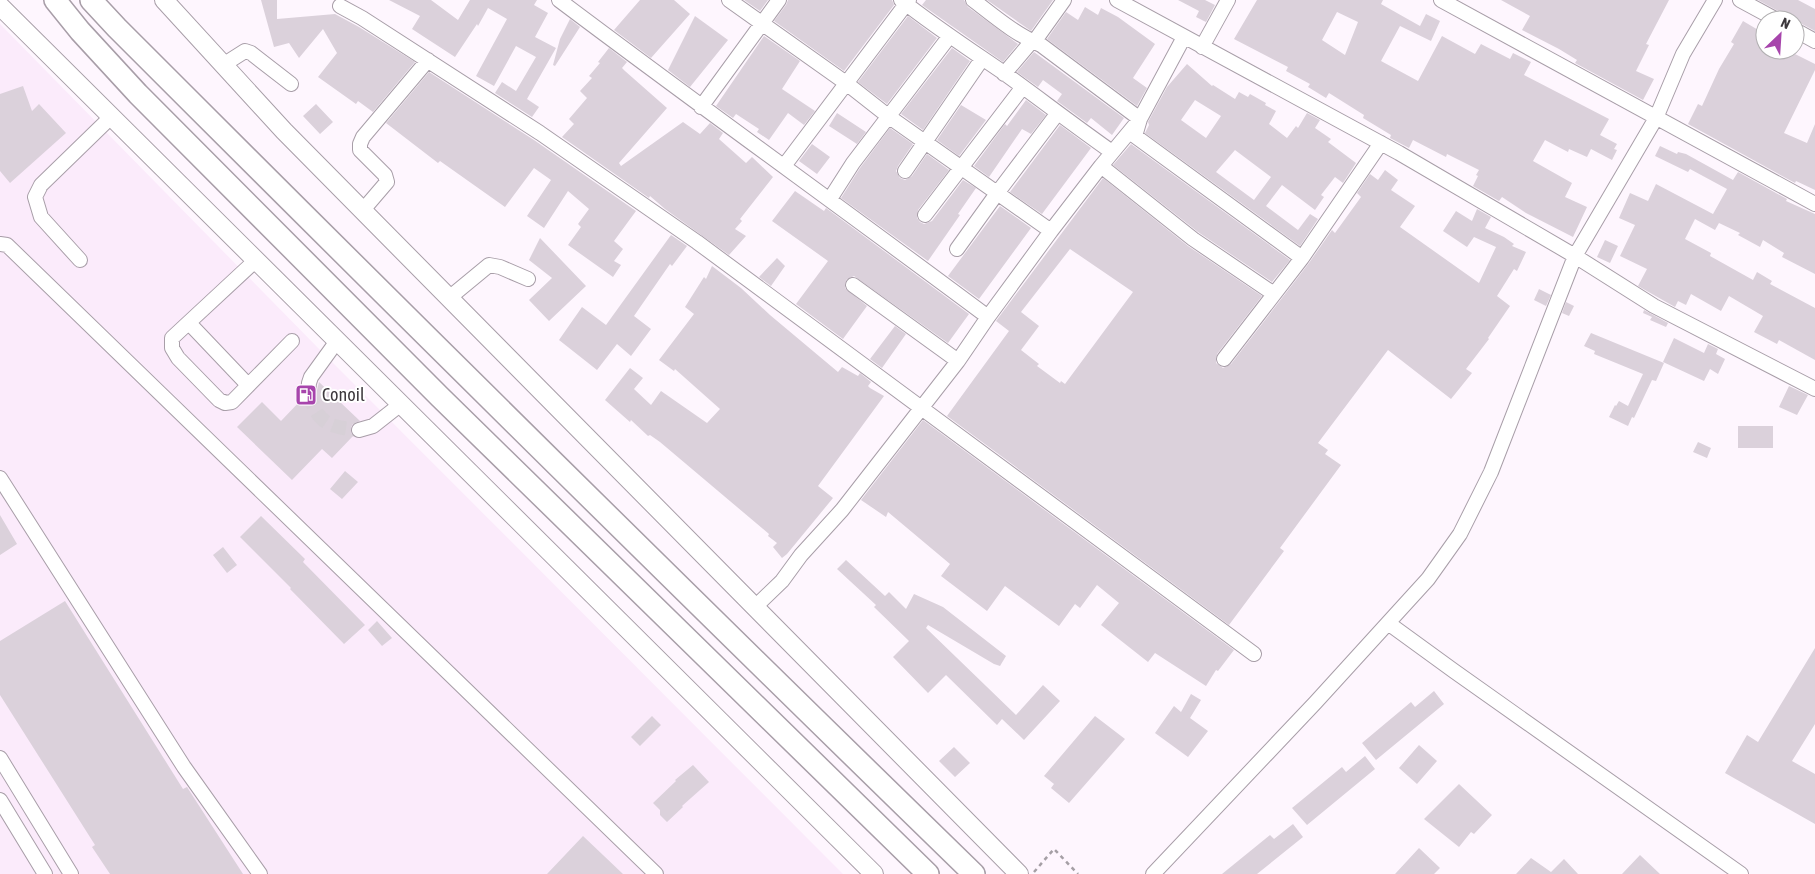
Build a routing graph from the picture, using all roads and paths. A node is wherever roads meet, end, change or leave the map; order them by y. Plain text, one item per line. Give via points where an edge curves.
1 (55, 0) edge
2 (91, 0) edge
3 (164, 0) edge
4 (558, 0) edge
5 (729, 0) edge
6 (778, 0) edge
7 (973, 0) edge
8 (1064, 0) edge
9 (1117, 0) edge
10 (1228, 0) edge
11 (1441, 0) edge
12 (1715, 0) edge
13 (1740, 0) edge
14 (905, 1) edge
15 (0, 6) edge
16 (340, 6) dead end
17 (1758, 10) edge
18 (760, 23) junction
19 (949, 36) junction
20 (1184, 37) junction
21 (1033, 42) junction
22 (1202, 47) junction
23 (982, 59) junction
24 (428, 60) junction
25 (223, 65) junction
26 (1004, 74) junction
27 (846, 83) junction
28 (291, 84) dead end
29 (1022, 88) junction
30 (701, 106) junction
31 (1057, 114) junction
32 (888, 116) junction
33 (111, 117) junction
34 (1656, 118) junction
35 (1140, 119) junction
36 (924, 142) junction
37 (1381, 143) junction
38 (1112, 152) junction
39 (784, 166) junction
40 (1101, 166) junction
41 (961, 167) junction
42 (904, 170) dead end
43 (998, 192) junction
44 (830, 199) junction
45 (1815, 204) edge
46 (363, 210) junction
47 (925, 215) dead end
48 (1051, 231) junction
49 (0, 244) edge
50 (957, 249) dead end
51 (1575, 256) junction
52 (1302, 258) junction
53 (80, 260) dead end
54 (256, 260) junction
55 (528, 279) dead end
56 (854, 286) dead end
57 (1274, 294) junction
58 (449, 298) junction
59 (988, 317) junction
60 (188, 322) junction
61 (292, 341) dead end
62 (337, 341) junction
63 (1224, 359) dead end
64 (958, 362) junction
65 (248, 386) junction
66 (1815, 389) edge
67 (308, 393) dead end
68 (401, 404) junction
69 (921, 409) junction
70 (359, 430) tunnel mouth
71 (0, 478) edge
72 (755, 607) junction
73 (1388, 623) junction
74 (1254, 654) dead end
75 (0, 758) edge
76 (0, 800) edge
77 (1026, 873) edge
78 (45, 874) edge
79 (71, 874) edge
80 (260, 874) edge
81 (656, 874) edge
82 (874, 874) edge
83 (928, 874) edge
84 (974, 874) edge
85 (1078, 874) edge
86 (1153, 874) edge
87 (1741, 874) edge

1 - 83 highway via 138,94 440,397
2 - 84 highway via 376,287
3 - 25 main road
4 - 30 street
5 - 18 street
6 - 18 street
7 - 21 street
8 - 21 street
9 - 20 street
10 - 22 street
11 - 34 street
12 - 34 street via 1683,54
13 - 17 street
14 - 19 street
14 - 27 street
15 - 33 main road
16 - 24 street
18 - 27 street
18 - 30 street
19 - 23 street
19 - 32 street
20 - 22 street
20 - 35 street
21 - 26 street
21 - 35 street
22 - 37 street
23 - 26 street
23 - 36 street
24 - 46 street via 363,137 360,150 387,182
24 - 69 street via 697,242
25 - 28 street via 245,51
25 - 46 main road
26 - 29 street
27 - 32 street
27 - 39 street
29 - 31 street
29 - 41 street
30 - 39 street
31 - 38 street
31 - 43 street
32 - 36 street
32 - 44 street
33 - 53 street via 41,185 35,197 41,217
33 - 54 main road
34 - 45 street
34 - 51 street
35 - 38 street
35 - 52 street via 1135,136
36 - 41 street
36 - 42 street
37 - 51 street
37 - 52 street
38 - 40 street
39 - 44 street
40 - 48 street
40 - 57 street via 1192,239
41 - 43 street
41 - 47 street
43 - 48 street
43 - 50 street
44 - 59 street
46 - 58 main road
48 - 59 street
49 - 81 street via 7,245
51 - 66 street via 1654,306
51 - 73 street via 1491,472 1460,534 1428,579
52 - 57 street
54 - 60 street
54 - 62 main road
55 - 58 street via 489,265
56 - 64 street
57 - 63 street
58 - 72 main road
59 - 64 street
60 - 65 street
60 - 65 street via 172,338 172,348 178,358 225,403 232,402
61 - 65 street
62 - 67 street via 311,377
62 - 68 main road
64 - 69 street
68 - 70 street via 373,426
68 - 82 main road
69 - 72 street via 842,510 782,581
69 - 74 street
71 - 80 street via 184,767
72 - 77 main road
73 - 86 street
73 - 87 street
75 - 79 street
76 - 78 street
77 - 85 path via 1054,849

